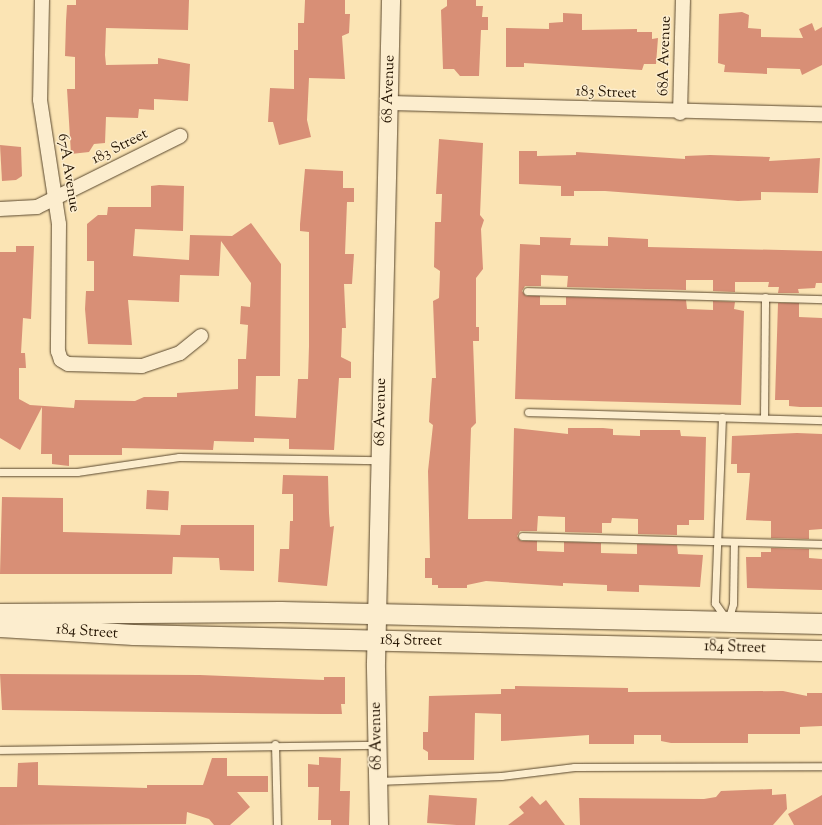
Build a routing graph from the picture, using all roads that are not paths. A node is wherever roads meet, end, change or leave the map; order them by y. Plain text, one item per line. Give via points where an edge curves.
1 (42, 0) edge
2 (391, 0) edge
3 (684, 0) edge
4 (388, 103) junction
5 (680, 113) junction
6 (822, 114) edge
7 (180, 136) dead end
8 (55, 200) junction
9 (0, 209) edge
10 (527, 291) dead end
11 (765, 297) junction
12 (822, 299) edge
13 (201, 336) dead end
14 (528, 412) dead end
15 (722, 417) junction
16 (764, 418) junction
17 (822, 420) edge
18 (380, 460) junction
19 (0, 472) edge
20 (522, 536) dead end
21 (718, 541) junction
22 (734, 542) junction
23 (822, 544) edge
24 (376, 613) junction
25 (0, 614) edge
26 (728, 621) junction
27 (822, 624) edge
28 (0, 627) edge
29 (376, 640) junction
30 (695, 647) junction
31 (822, 650) edge
32 (275, 744) junction
33 (377, 745) junction
34 (0, 750) edge
35 (822, 766) edge
36 (378, 781) junction
37 (276, 825) edge
38 (379, 825) edge

1 - 8 street, 67A Avenue via 40,100
2 - 4 street, 68 Avenue
3 - 5 street, 68A Avenue
4 - 5 street, 183 Street
4 - 18 street, 68 Avenue
5 - 6 street, 183 Street
7 - 8 street, 183 Street
8 - 9 street, 183 Street via 27,209
8 - 13 street, 67A Avenue via 60,241 58,351 68,364 128,367 167,359
10 - 11 lane
11 - 12 lane
11 - 16 lane
14 - 15 lane
15 - 16 lane
15 - 21 lane
16 - 17 lane
18 - 19 lane via 179,457 77,472
18 - 24 street, 68 Avenue
20 - 21 lane
21 - 22 lane
21 - 26 lane via 715,603
22 - 23 lane
22 - 26 lane via 733,604
24 - 25 main road, 184 Street
24 - 26 main road, 184 Street
24 - 29 street, 68 Avenue
26 - 27 main road, 184 Street
26 - 30 main road
28 - 29 main road, 184 Street via 134,635
29 - 30 main road, 184 Street
29 - 33 street, 68 Avenue
30 - 31 main road, 184 Street
32 - 33 lane
32 - 34 lane
32 - 37 lane
33 - 36 street, 68 Avenue
35 - 36 lane via 574,767 501,776
36 - 38 street, 68 Avenue

